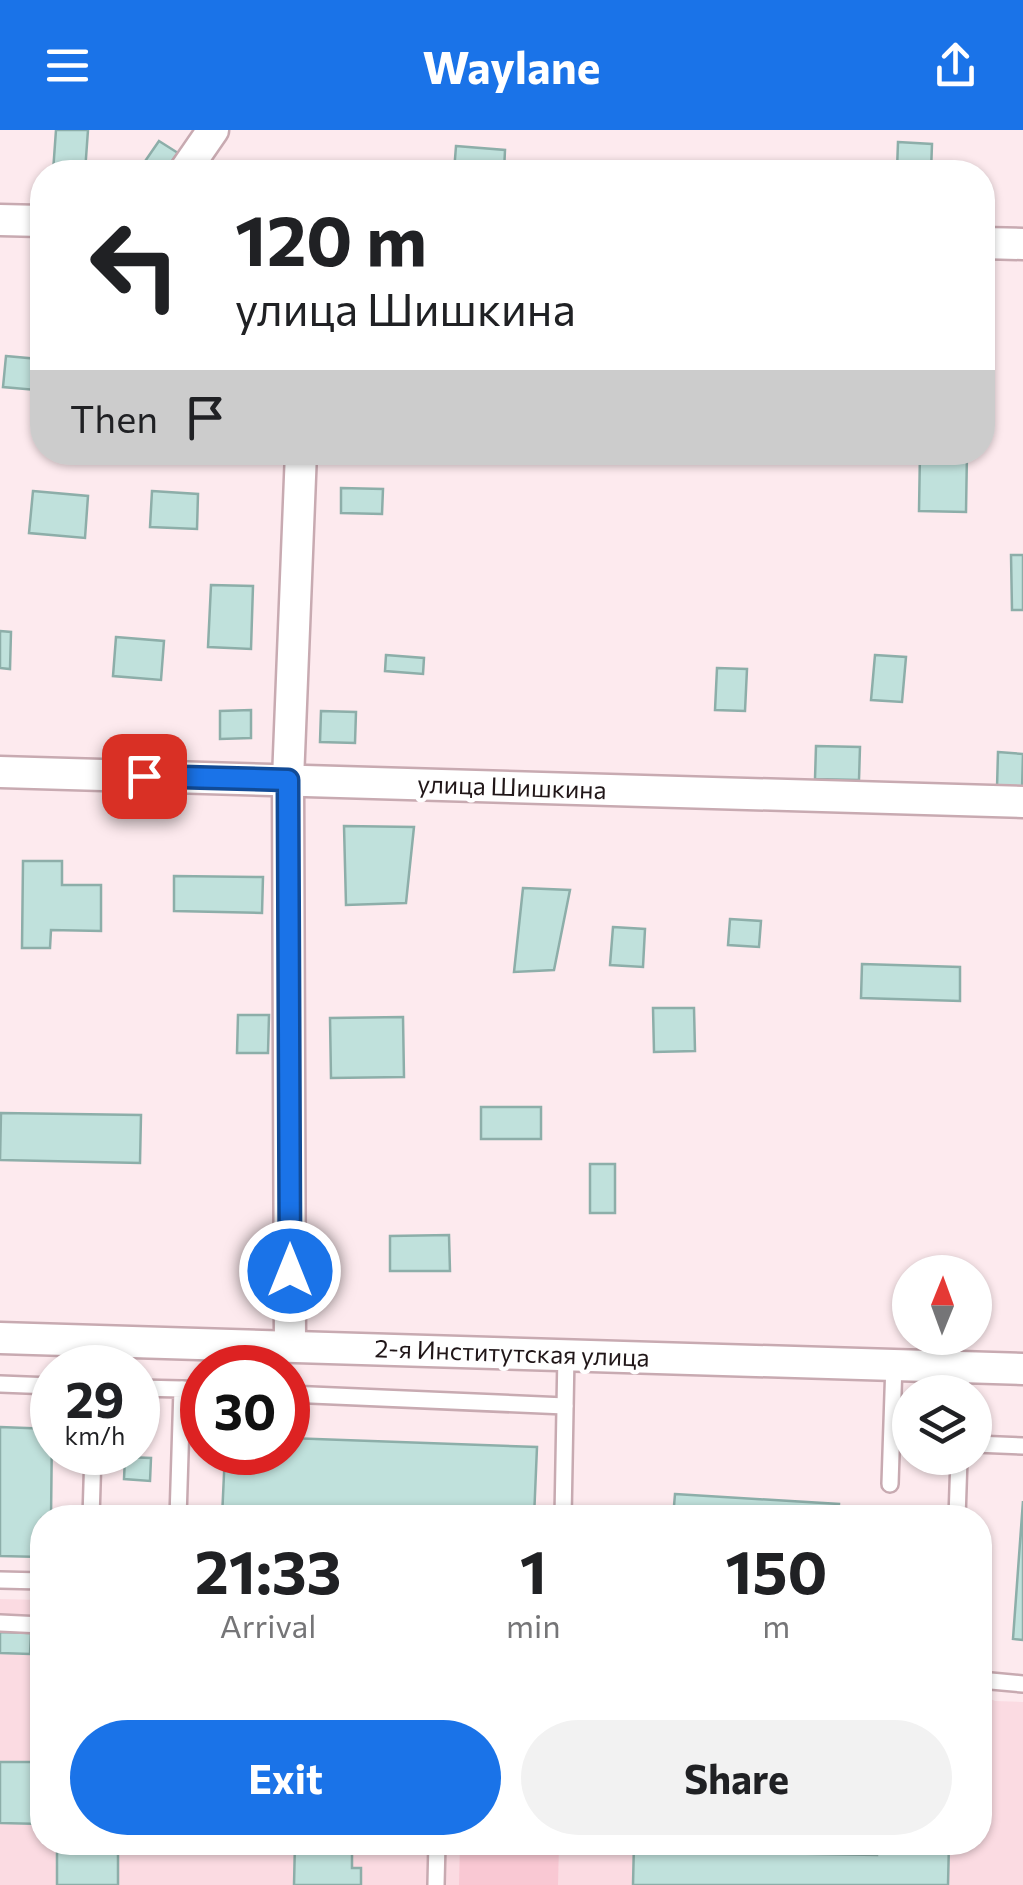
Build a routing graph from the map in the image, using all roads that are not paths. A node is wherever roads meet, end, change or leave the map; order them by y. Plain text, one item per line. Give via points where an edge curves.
1 (213, 130) edge
2 (192, 160) edge
3 (0, 220) edge
4 (30, 221) edge
5 (995, 243) edge
6 (1023, 244) edge
7 (300, 465) edge
8 (0, 772) edge
9 (288, 780) junction
10 (1023, 802) edge
11 (0, 1338) edge
12 (47, 1345) edge
13 (290, 1345) edge
14 (310, 1347) edge
15 (566, 1354) junction
16 (894, 1363) junction
17 (1023, 1368) edge
18 (944, 1375) edge
19 (984, 1375) edge
20 (0, 1384) edge
21 (30, 1385) edge
22 (310, 1395) edge
23 (565, 1406) junction
24 (992, 1445) edge
25 (1023, 1446) edge
26 (180, 1453) edge
27 (92, 1475) edge
28 (958, 1475) edge
29 (890, 1484) dead end
30 (91, 1505) edge
31 (178, 1505) edge
32 (563, 1505) edge
33 (957, 1505) edge
34 (0, 1580) edge
35 (30, 1581) edge
36 (0, 1623) edge
37 (30, 1624) edge
38 (992, 1681) edge
39 (1023, 1684) edge
40 (437, 1855) edge
41 (436, 1885) edge

1 - 2 street
3 - 4 street
5 - 6 street
7 - 9 street
8 - 9 street, улица Шишкина
9 - 10 street, улица Шишкина
9 - 13 street
11 - 12 street, 2-я Институтская улица
14 - 15 street, 2-я Институтская улица
15 - 16 street, 2-я Институтская улица
15 - 23 lane
16 - 18 street, 2-я Институтская улица
16 - 29 lane
17 - 19 street, 2-я Институтская улица
20 - 21 lane
22 - 23 lane
23 - 32 lane
24 - 25 lane
26 - 31 lane
27 - 30 lane
28 - 33 lane
34 - 35 lane
36 - 37 lane
38 - 39 lane
40 - 41 lane

